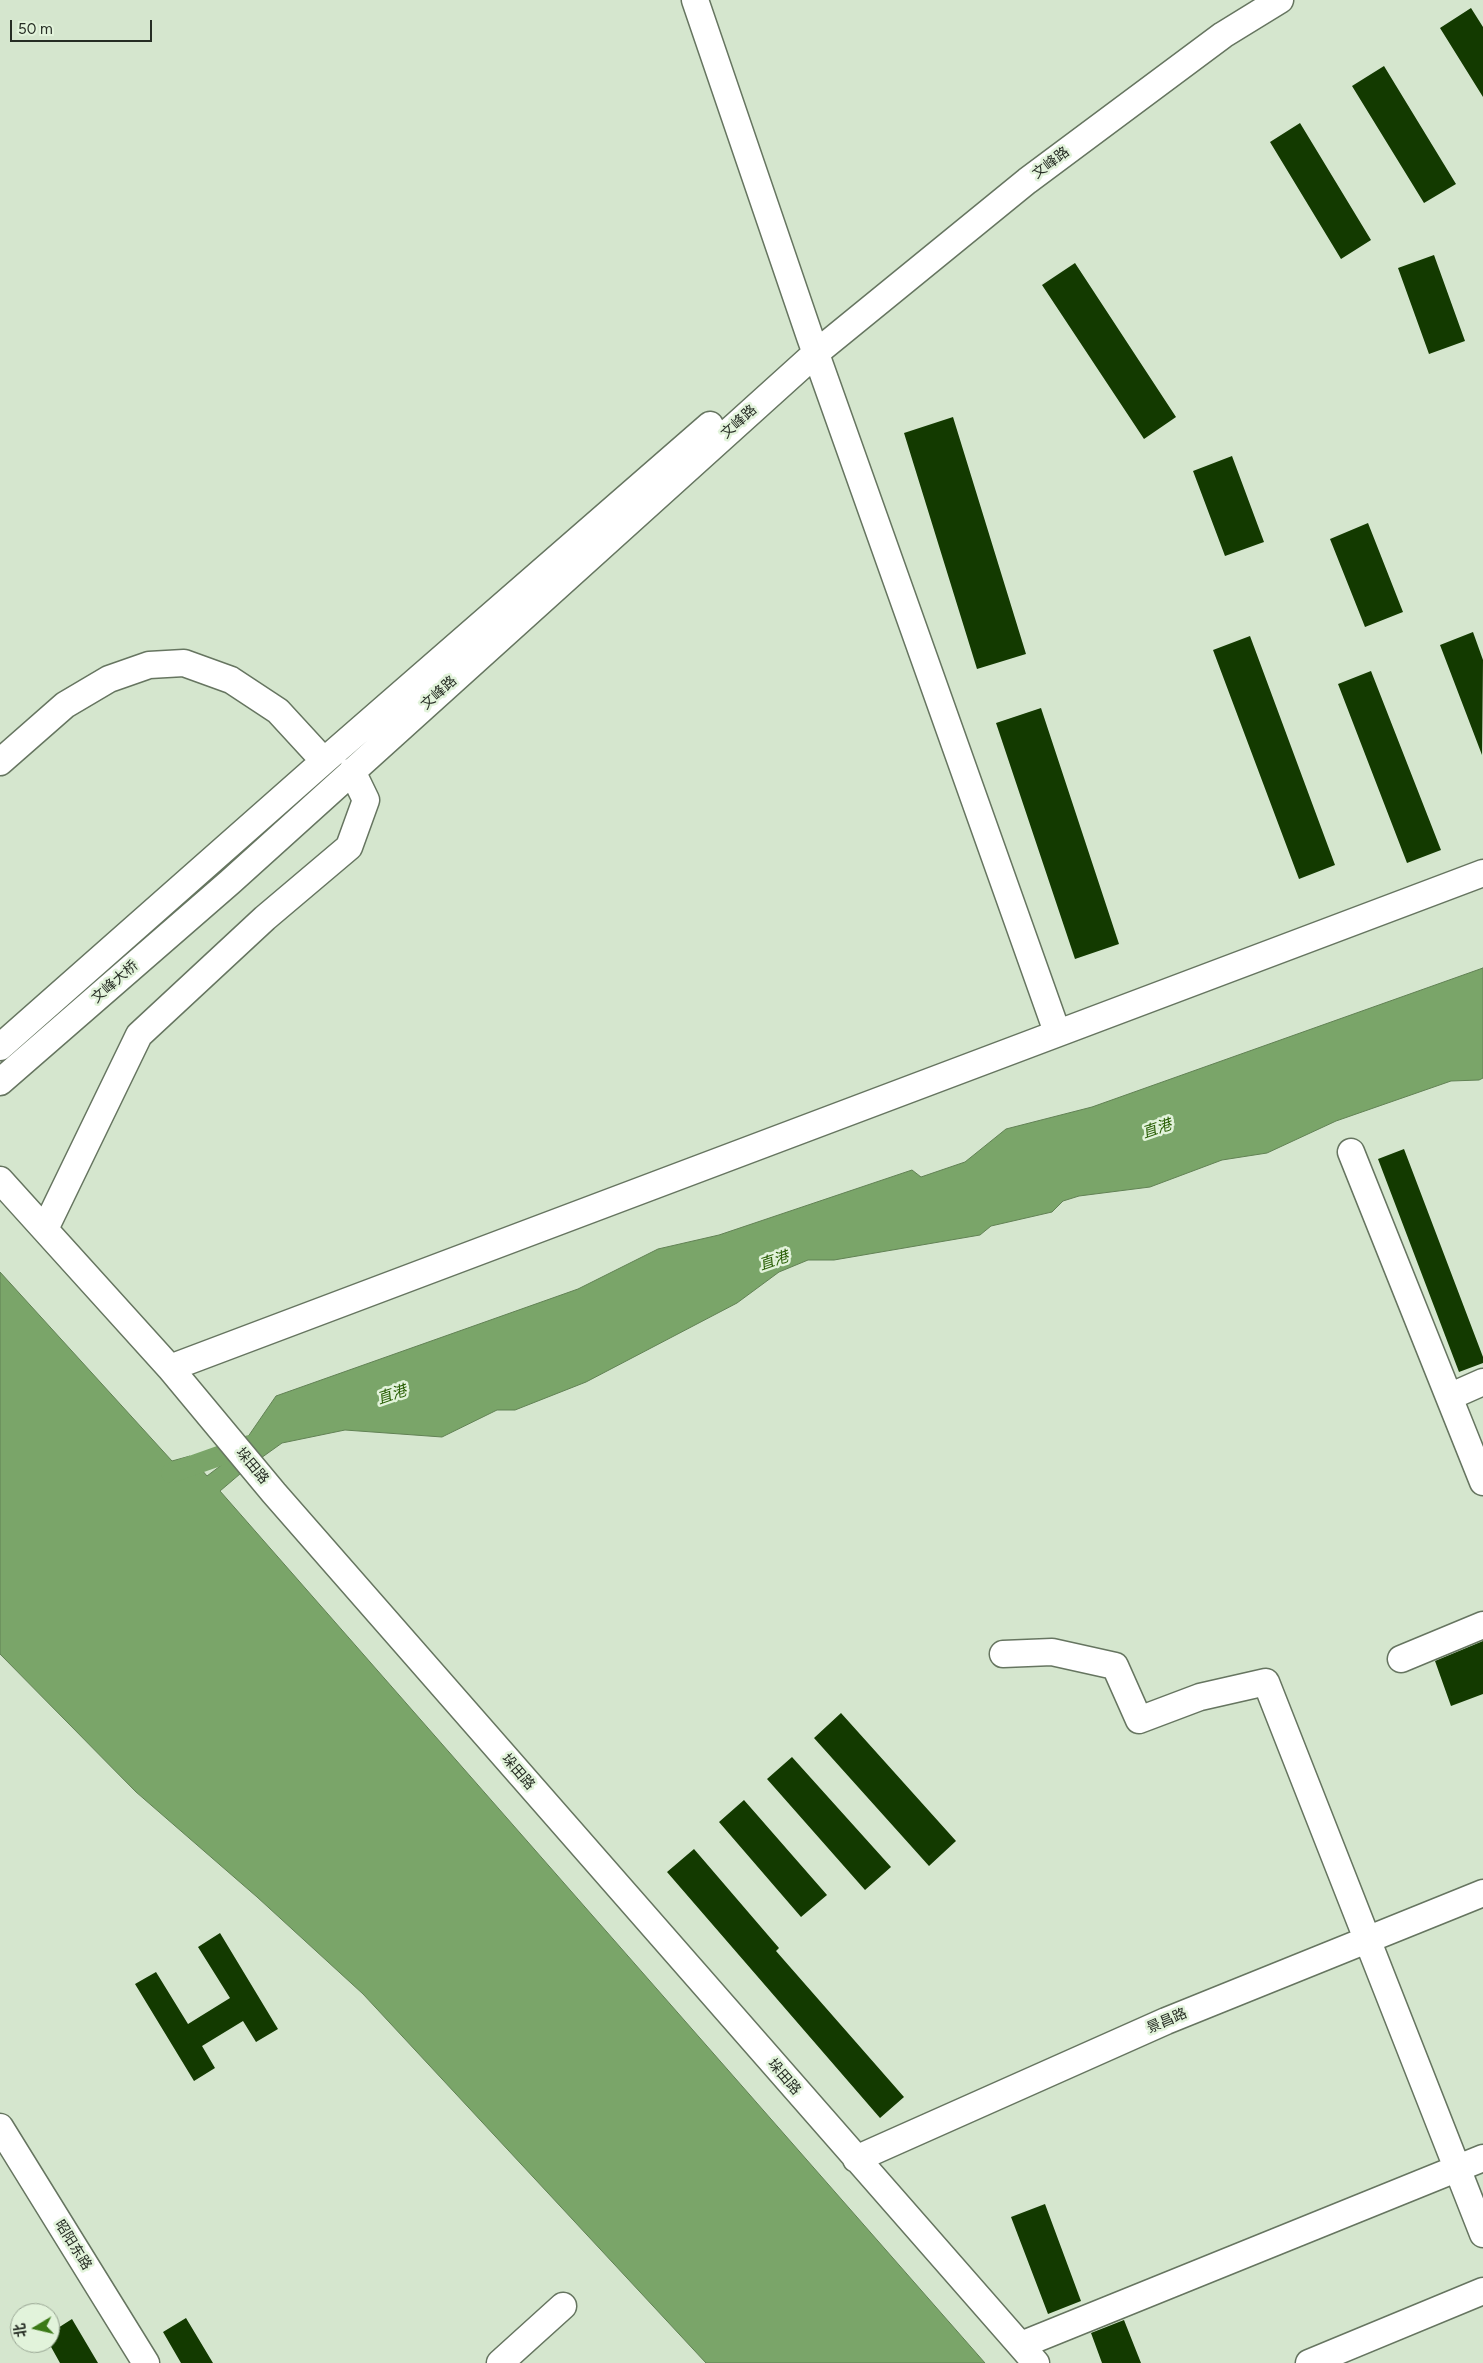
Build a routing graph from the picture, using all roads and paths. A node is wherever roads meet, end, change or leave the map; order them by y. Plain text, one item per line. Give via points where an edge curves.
1 (695, 0) edge
2 (1253, 0) edge
3 (1280, 0) edge
4 (813, 345) junction
5 (324, 761) junction
6 (0, 762) edge
7 (352, 771) junction
8 (211, 862) joint
9 (1483, 873) edge
10 (230, 882) joint
11 (1057, 1032) junction
12 (0, 1048) edge
13 (0, 1082) edge
14 (1351, 1152) dead end
15 (0, 1180) edge
16 (45, 1229) junction
17 (170, 1368) junction
18 (1483, 1382) edge
19 (1449, 1398) junction
20 (1483, 1482) edge
21 (1483, 1625) edge
22 (1003, 1654) dead end
23 (1400, 1659) dead end
24 (1483, 1893) edge
25 (1366, 1940) junction
26 (0, 2127) edge
27 (1483, 2158) edge
28 (856, 2159) junction
29 (1457, 2168) junction
30 (1483, 2234) edge
31 (1483, 2291) edge
32 (563, 2306) dead end
33 (1028, 2354) edge
34 (146, 2363) edge
35 (500, 2363) edge
36 (1309, 2363) edge

1 - 4 street
2 - 4 street, 文峰路 via 1201,32 1018,169 865,290
3 - 4 street, 文峰路 via 1222,34
4 - 5 street, 文峰路
4 - 7 street, 文峰路
4 - 11 street
5 - 6 street via 278,711 231,680 184,663 149,665 109,679 64,705
5 - 8 street, 文峰路
7 - 10 street, 文峰路
7 - 16 street via 366,800 349,847 265,918 140,1035
8 - 12 street, 文峰大桥
9 - 11 street
10 - 13 street, 文峰大桥
11 - 17 street
14 - 19 street
15 - 16 street, 垛田路
16 - 17 street, 垛田路
17 - 28 street, 垛田路 via 274,1493
18 - 19 street
19 - 20 street
21 - 23 street
22 - 25 street via 1052,1652 1115,1666 1138,1720 1200,1697 1266,1682
24 - 25 street, 景昌路
25 - 28 street, 景昌路 via 1166,2021
25 - 29 street
26 - 34 street, 昭阳东路
27 - 29 street
28 - 33 street, 垛田路
29 - 30 street
29 - 33 street
31 - 36 street
32 - 35 street

